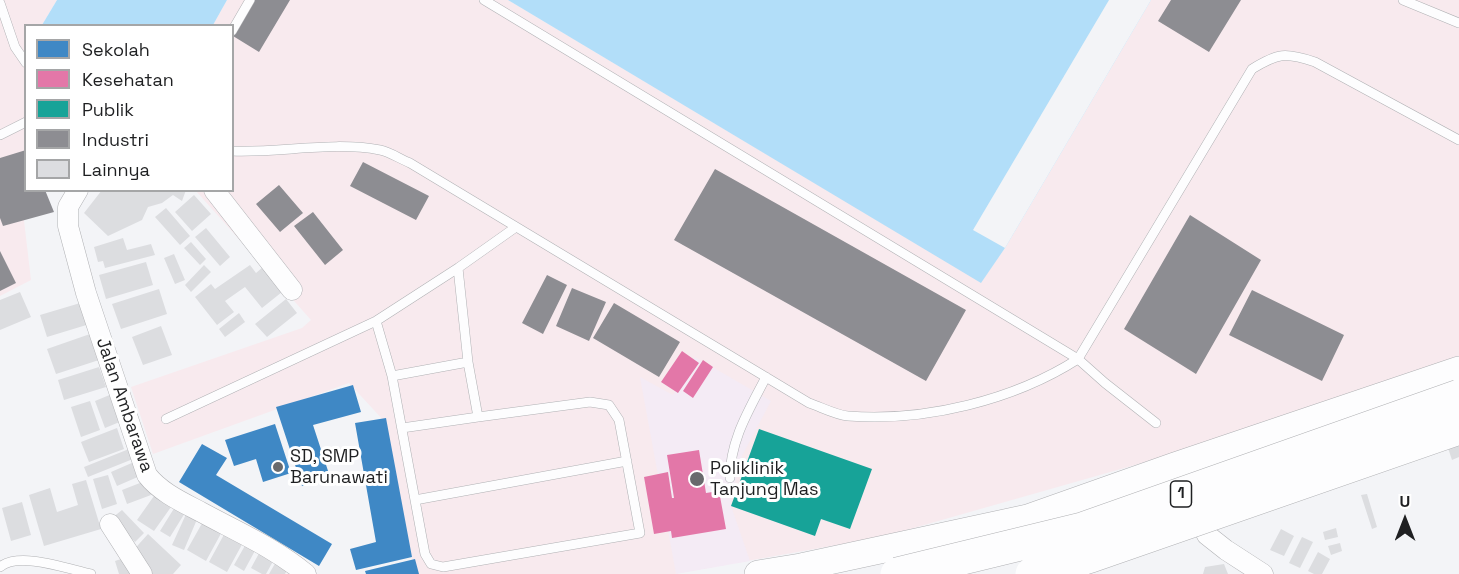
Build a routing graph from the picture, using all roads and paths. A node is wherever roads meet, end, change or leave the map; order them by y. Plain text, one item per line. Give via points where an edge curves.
1 (250, 0) edge
2 (484, 0) edge
3 (1403, 0) edge
4 (0, 3) edge
5 (1459, 23) edge
6 (234, 28) edge
7 (24, 60) edge
8 (24, 123) edge
9 (0, 135) edge
10 (1459, 140) edge
11 (234, 151) edge
12 (77, 192) edge
13 (216, 192) edge
14 (516, 227) junction
15 (458, 268) junction
16 (292, 290) dead end
17 (375, 321) junction
18 (1078, 358) junction
19 (468, 362) junction
20 (1459, 370) edge
21 (392, 376) junction
22 (766, 377) junction
23 (1459, 396) edge
24 (478, 417) junction
25 (166, 419) dead end
26 (1156, 423) dead end
27 (402, 428) junction
28 (1459, 428) edge
29 (627, 461) junction
30 (1175, 466) junction
31 (730, 478) dead end
32 (416, 500) junction
33 (1028, 518) junction
34 (110, 524) dead end
35 (0, 567) edge
36 (91, 574) edge
37 (142, 574) edge
38 (306, 574) edge
39 (758, 574) edge
40 (897, 574) edge
41 (1024, 574) edge
42 (1032, 574) edge
43 (1263, 574) edge

1 - 6 lane
2 - 18 lane
3 - 5 lane
4 - 7 lane via 15,47
8 - 9 lane
10 - 18 lane via 1315,62 1293,54 1271,57 1252,69
11 - 14 lane via 349,147 382,150
12 - 38 street, Jalan Ambarawa via 68,207 68,226 147,475 155,485 187,505 290,561
13 - 16 street
14 - 15 lane
14 - 22 lane
15 - 17 lane
15 - 19 lane
17 - 21 lane
17 - 25 lane
18 - 22 lane via 1024,387 967,406 907,415 846,416 809,403
18 - 26 lane
19 - 21 lane
19 - 24 lane
20 - 30 street
21 - 27 lane
22 - 31 lane via 737,432 730,457
23 - 40 highway, 1, bridge via 1082,529
24 - 27 lane
24 - 29 lane via 590,402 609,405 619,420
27 - 32 lane
28 - 42 highway, 1, bridge
29 - 32 lane
29 - 32 lane via 640,533 443,567 431,564 425,554
30 - 33 street
30 - 43 street via 1207,535
33 - 39 street
33 - 41 street
34 - 37 street
35 - 36 lane via 6,561 27,560

